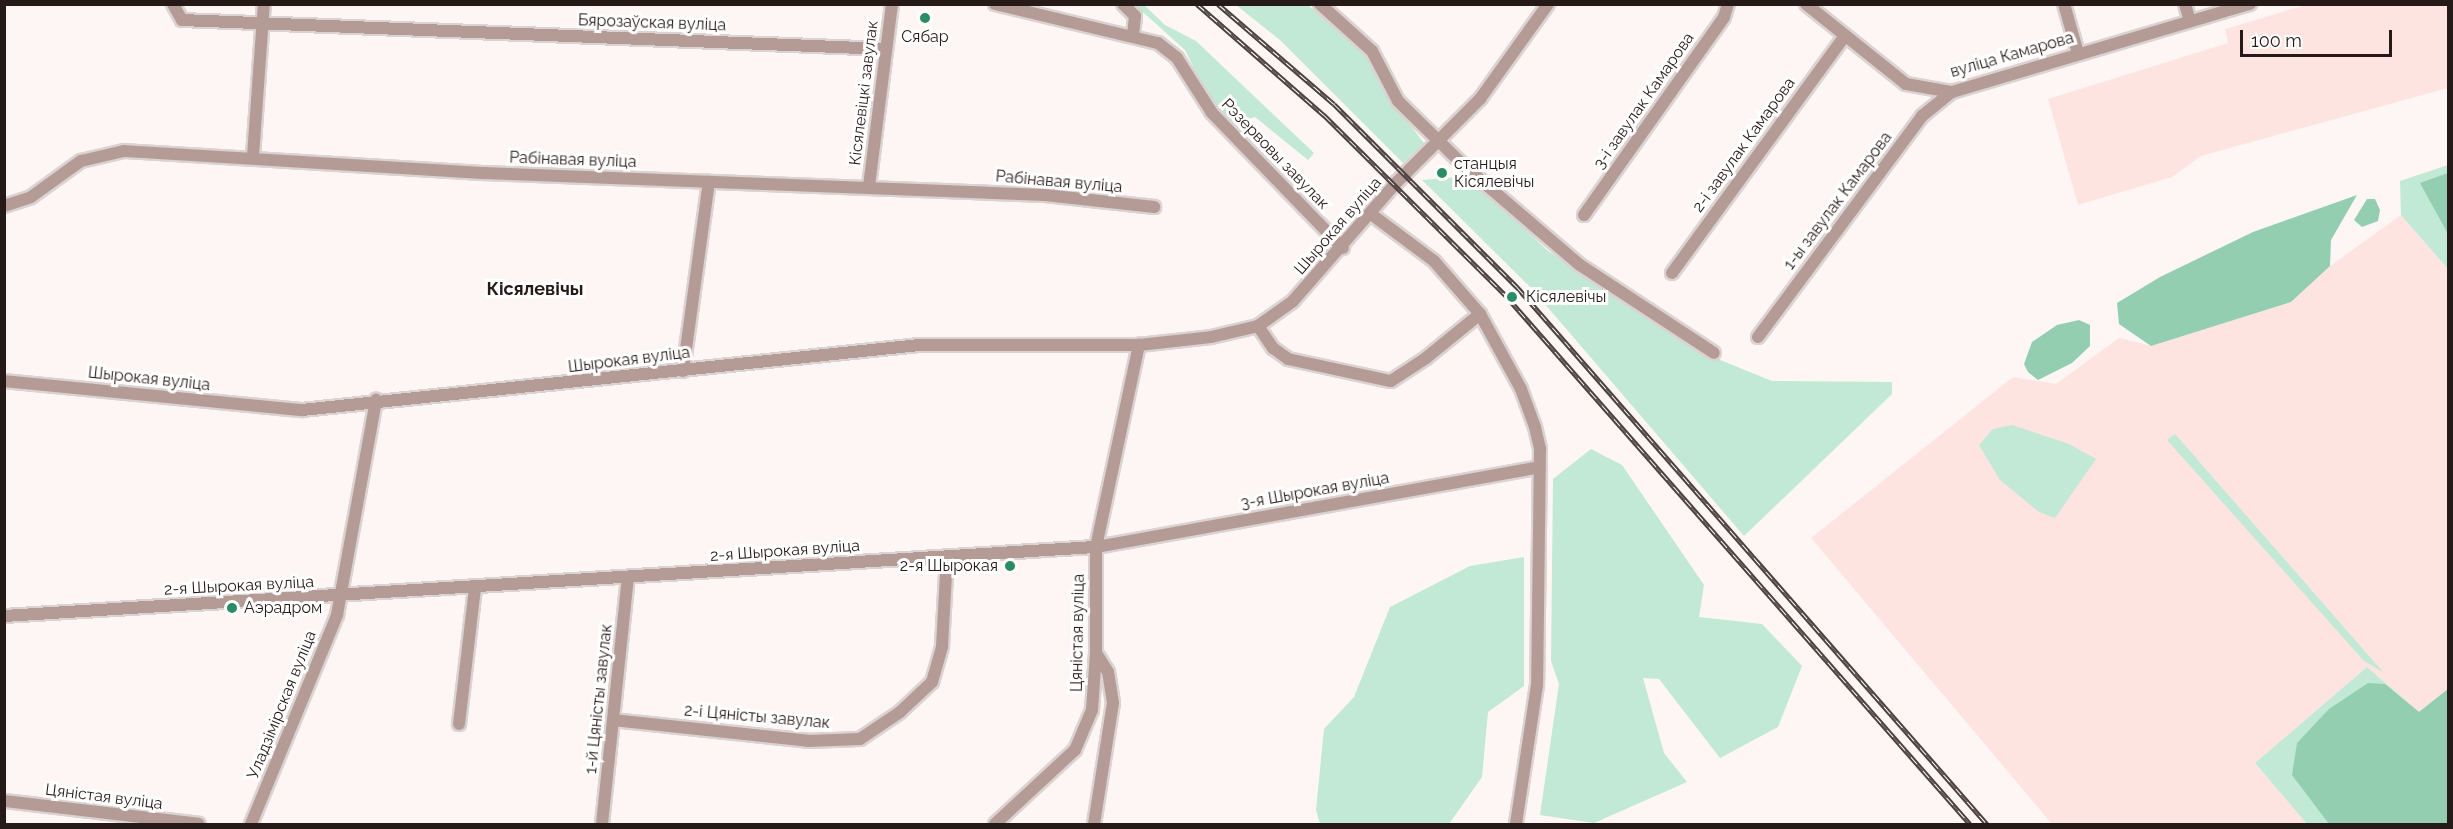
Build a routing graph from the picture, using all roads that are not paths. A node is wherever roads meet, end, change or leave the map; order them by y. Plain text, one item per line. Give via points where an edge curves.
1 (173, 4) edge
2 (264, 4) edge
3 (891, 4) edge
4 (995, 4) edge
5 (1123, 4) edge
6 (1320, 4) edge
7 (1728, 4) edge
8 (1806, 4) edge
9 (2064, 4) edge
10 (2185, 4) edge
11 (2250, 4) edge
12 (1544, 6) edge
13 (2190, 21) junction
14 (263, 24) junction
15 (1134, 35) junction
16 (1844, 37) junction
17 (886, 48) junction
18 (2078, 53) junction
19 (1952, 92) junction
20 (1440, 142) junction
21 (253, 156) junction
22 (709, 182) junction
23 (869, 186) junction
24 (4, 206) edge
25 (1155, 207) dead end
26 (1371, 214) junction
27 (1584, 215) dead end
28 (1343, 248) junction
29 (1672, 273) dead end
30 (1480, 314) junction
31 (1257, 326) junction
32 (1758, 337) dead end
33 (1138, 345) junction
34 (1713, 353) dead end
35 (683, 370) junction
36 (4, 381) edge
37 (376, 400) junction
38 (1539, 467) junction
39 (1096, 547) junction
40 (947, 557) junction
41 (628, 578) junction
42 (475, 587) junction
43 (339, 596) junction
44 (4, 616) edge
45 (1096, 653) junction
46 (613, 720) junction
47 (459, 724) dead end
48 (4, 801) edge
49 (199, 825) edge
50 (251, 825) edge
51 (602, 825) edge
52 (995, 825) edge
53 (1094, 825) edge
54 (1516, 825) edge

1 - 14 street, Бярозаўская вуліца via 182,20
2 - 14 street
3 - 17 street, Кісялевіцкі завулак
4 - 15 street, Рэзервовы завулак
5 - 15 street via 1135,16
6 - 20 street via 1372,51 1398,101
7 - 27 street, 3-і завулак Камарова via 1724,17
8 - 16 street, вуліца Камарова
9 - 18 street
10 - 13 street
11 - 13 street, вуліца Камарова
12 - 20 street, Шырокая вуліца via 1480,99
13 - 18 street, вуліца Камарова
14 - 17 street, Бярозаўская вуліца
14 - 21 street
15 - 28 street, Рэзервовы завулак via 1158,43 1177,58 1212,113
16 - 19 street, вуліца Камарова via 1906,84
16 - 29 street, 2-і завулак Камарова
17 - 23 street, Кісялевіцкі завулак
18 - 19 street, вуліца Камарова
19 - 32 street, 1-ы завулак Камарова via 1922,116
20 - 26 street, Шырокая вуліца via 1401,178
20 - 34 street via 1580,265
21 - 22 street, Рабінавая вуліца via 484,173
21 - 24 street, Рабінавая вуліца via 124,151 81,161 31,197
22 - 23 street, Рабінавая вуліца
22 - 35 street
23 - 25 street, Рабінавая вуліца via 1045,195
26 - 28 street, Шырокая вуліца
26 - 30 street via 1434,261
28 - 31 street, Шырокая вуліца via 1293,301
30 - 31 street via 1391,381 1288,359 1273,348
30 - 38 street via 1521,389 1536,427
31 - 33 street, Шырокая вуліца via 1211,338
33 - 35 street, Шырокая вуліца via 919,345
33 - 39 street, Цяністая вуліца
35 - 37 street, Шырокая вуліца via 528,389
36 - 37 street, Шырокая вуліца via 281,409
37 - 43 street, Уладзімірская вуліца
38 - 39 street, 3-я Шырокая вуліца
38 - 54 street via 1537,685
39 - 40 street, 2-я Шырокая вуліца
39 - 45 street, Цяністая вуліца
40 - 41 street, 2-я Шырокая вуліца
40 - 46 street, 2-і Цяністы завулак via 942,646 932,682 900,712 860,739 808,741
41 - 42 street, 2-я Шырокая вуліца
41 - 46 street, 1-й Цяністы завулак
42 - 43 street, 2-я Шырокая вуліца
42 - 47 street
43 - 44 street, 2-я Шырокая вуліца
43 - 50 street, Уладзімірская вуліца via 337,615
45 - 52 street, Цяністая вуліца via 1092,710 1083,738 1059,768
45 - 53 street via 1108,672 1113,703
46 - 51 street, 1-й Цяністы завулак
48 - 49 street, Цяністая вуліца

